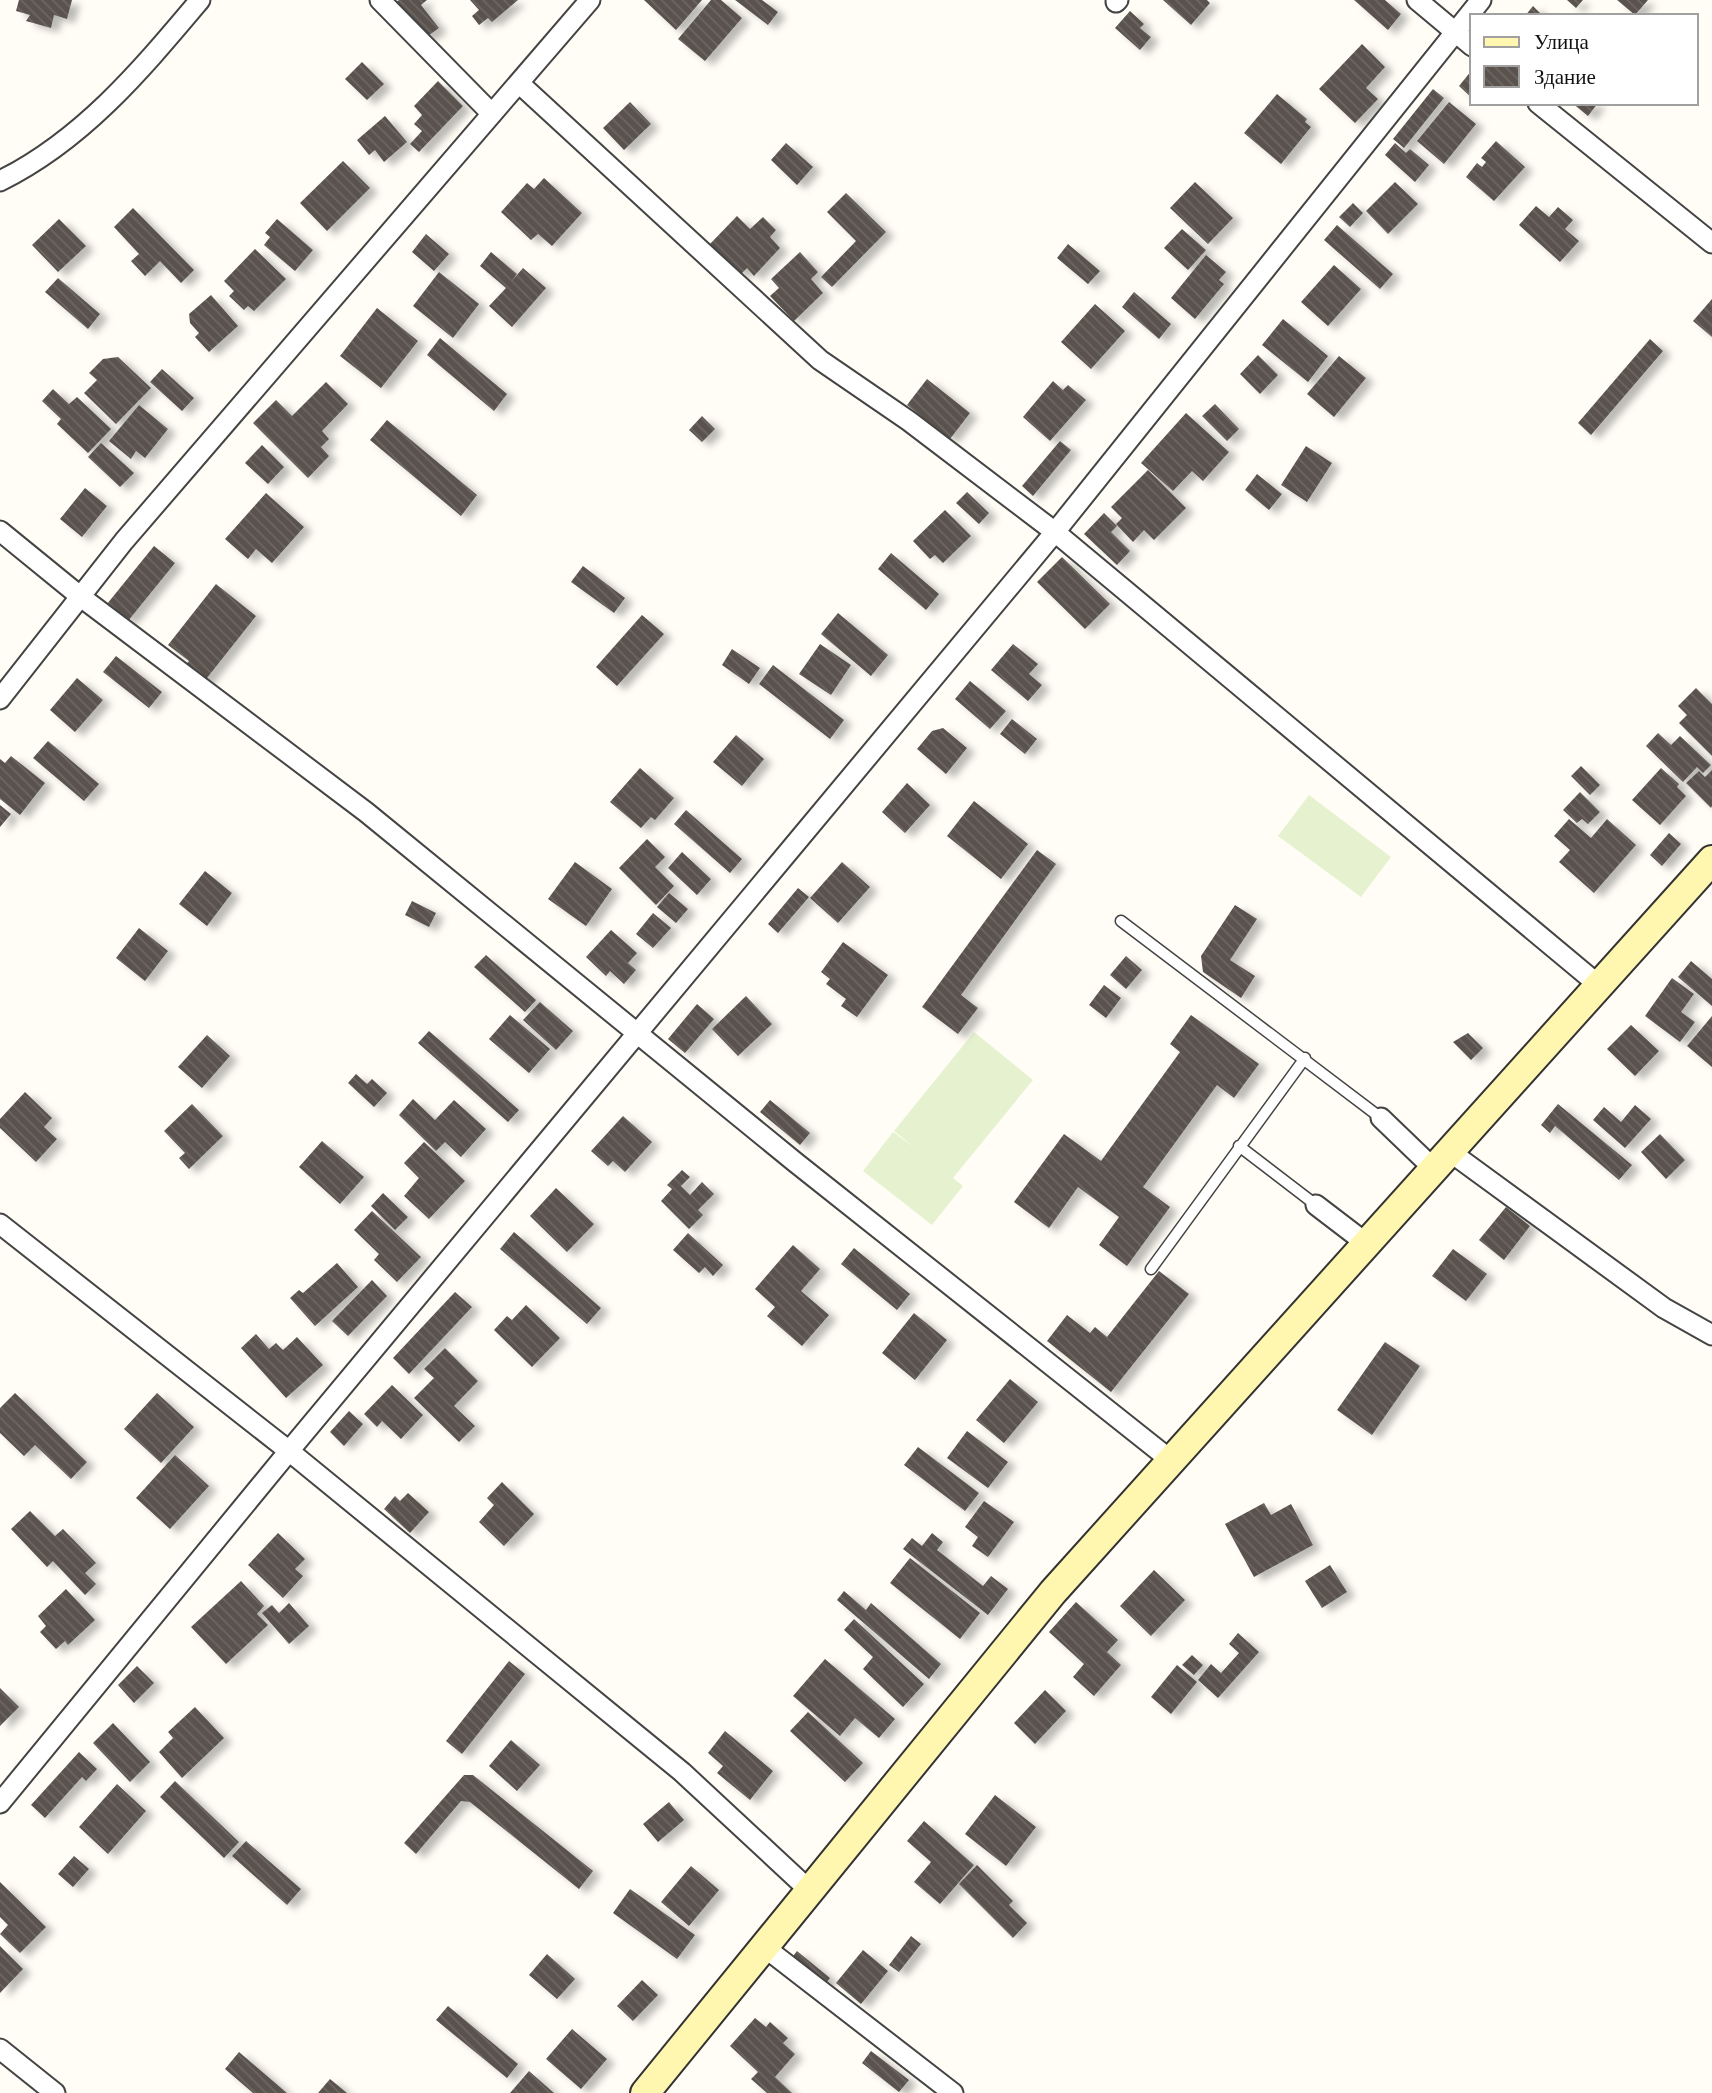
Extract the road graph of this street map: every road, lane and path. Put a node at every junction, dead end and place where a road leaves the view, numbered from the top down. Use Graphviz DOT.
graph roads {
  1 [pos="200,0"];
  2 [pos="380,0"];
  3 [pos="590,0"];
  4 [pos="1417,0"];
  5 [pos="1480,0"];
  6 [pos="1454,30"];
  7 [pos="1470,44"];
  8 [pos="520,84"];
  9 [pos="1540,105"];
  10 [pos="492,114"];
  11 [pos="0,181"];
  12 [pos="1712,243"];
  13 [pos="0,531"];
  14 [pos="1055,532"];
  15 [pos="80,597"];
  16 [pos="0,699"];
  17 [pos="1712,860"];
  18 [pos="1121,921"];
  19 [pos="1601,987"];
  20 [pos="639,1034"];
  21 [pos="1305,1058"];
  22 [pos="1381,1118"];
  23 [pos="1239,1146"];
  24 [pos="1441,1160"];
  25 [pos="1316,1205"];
  26 [pos="0,1224"];
  27 [pos="1367,1244"];
  28 [pos="1150,1269"];
  29 [pos="1712,1335"];
  30 [pos="289,1451"];
  31 [pos="1173,1462"];
  32 [pos="0,1803"];
  33 [pos="808,1889"];
  34 [pos="763,1946"];
  35 [pos="0,2049"];
  36 [pos="55,2093"];
  37 [pos="645,2093"];
  38 [pos="953,2093"];
  1 -- 11 [label="street"];
  2 -- 10 [label="street"];
  3 -- 8 [label="street"];
  4 -- 6 [label="street"];
  5 -- 6 [label="street"];
  6 -- 7 [label="street"];
  6 -- 14 [label="street"];
  8 -- 10 [label="street"];
  8 -- 14 [label="street"];
  9 -- 12 [label="street"];
  10 -- 15 [label="street"];
  13 -- 15 [label="street"];
  14 -- 19 [label="street"];
  14 -- 20 [label="street"];
  15 -- 16 [label="street"];
  15 -- 20 [label="street"];
  17 -- 19 [label="street"];
  18 -- 21 [label="lane"];
  19 -- 24 [label="street"];
  20 -- 30 [label="street"];
  20 -- 31 [label="street"];
  21 -- 22 [label="lane"];
  21 -- 23 [label="lane"];
  22 -- 24 [label="street"];
  23 -- 25 [label="lane"];
  23 -- 28 [label="lane"];
  24 -- 27 [label="street"];
  24 -- 29 [label="street"];
  25 -- 27 [label="street"];
  26 -- 30 [label="street"];
  27 -- 31 [label="street"];
  30 -- 32 [label="street"];
  30 -- 33 [label="street"];
  31 -- 33 [label="street"];
  33 -- 34 [label="street"];
  34 -- 37 [label="street"];
  34 -- 38 [label="street"];
  35 -- 36 [label="street"];
}
